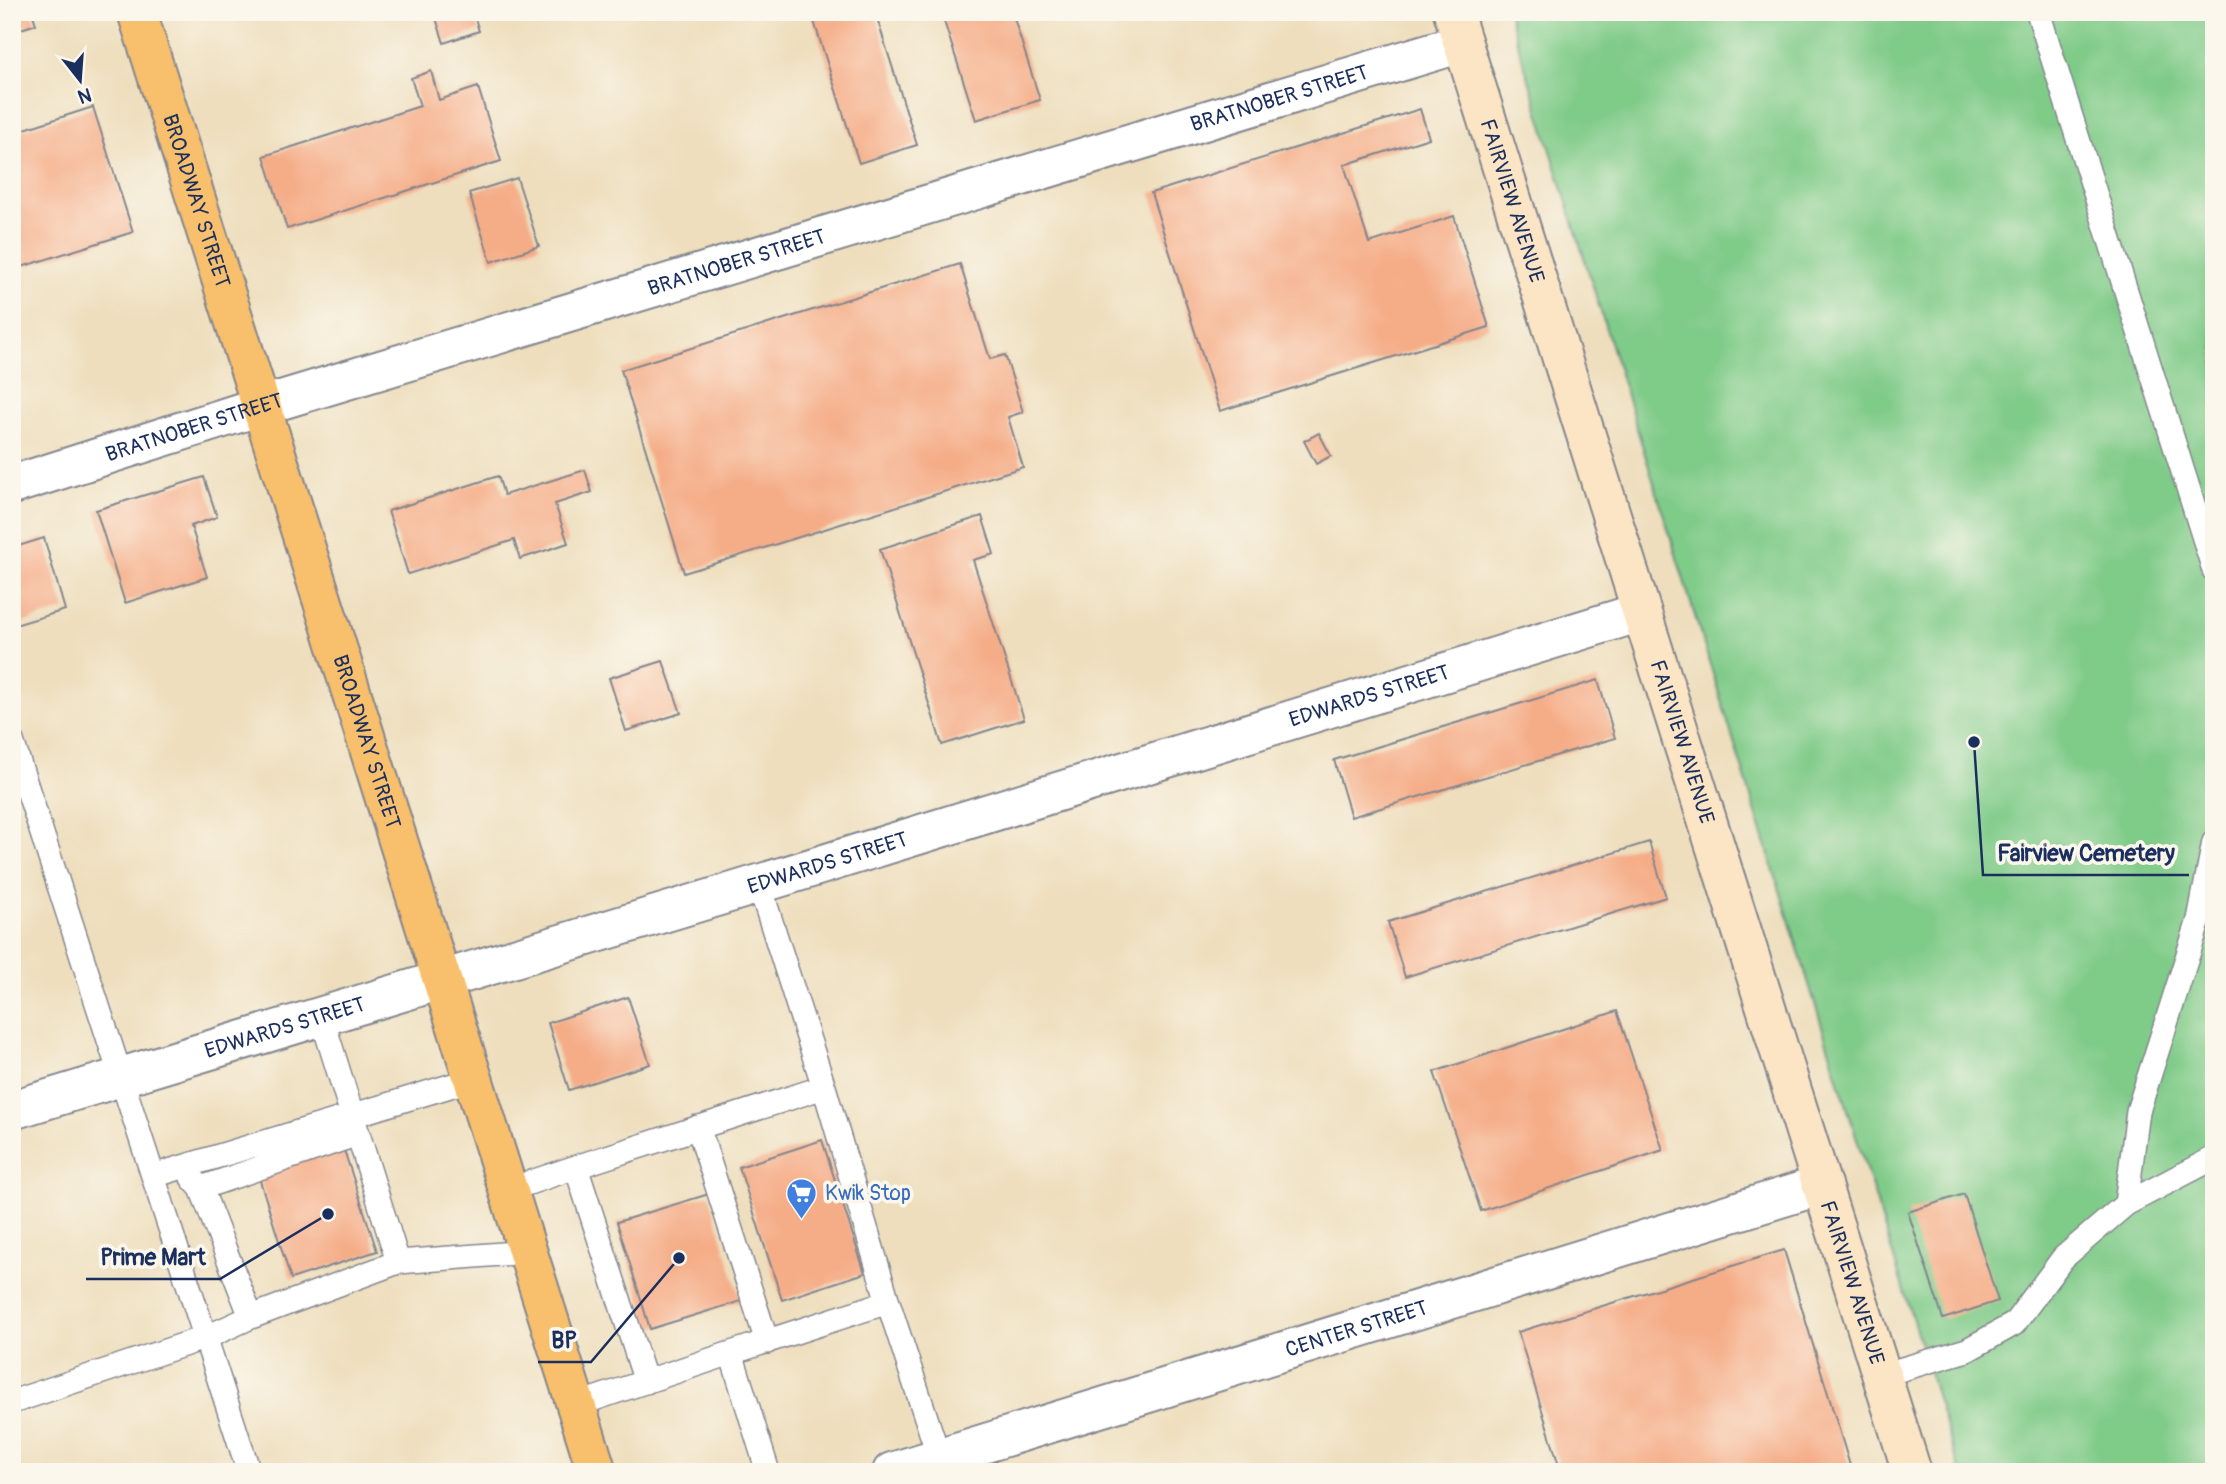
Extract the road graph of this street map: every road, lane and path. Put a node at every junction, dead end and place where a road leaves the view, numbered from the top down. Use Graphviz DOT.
graph roads {
  1 [pos="137,12"];
  2 [pos="2038,12"];
  3 [pos="1457,27"];
  4 [pos="261,406"];
  5 [pos="12,485"];
  6 [pos="2214,570"];
  7 [pos="1641,612"];
  8 [pos="12,741"];
  9 [pos="19,785"];
  10 [pos="2214,842"];
  11 [pos="759,884"];
  12 [pos="441,978"];
  13 [pos="321,1015"];
  14 [pos="121,1076"];
  15 [pos="473,1079"];
  16 [pos="824,1087"];
  17 [pos="12,1110"];
  18 [pos="355,1125"];
  19 [pos="698,1127"];
  20 [pos="2214,1158"];
  21 [pos="576,1167"];
  22 [pos="183,1168"];
  23 [pos="153,1176"];
  24 [pos="1822,1185"];
  25 [pos="201,1188"];
  26 [pos="508,1190"];
  27 [pos="2126,1204"];
  28 [pos="528,1252"];
  29 [pos="398,1262"];
  30 [pos="888,1302"];
  31 [pos="251,1317"];
  32 [pos="207,1337"];
  33 [pos="767,1342"];
  34 [pos="731,1353"];
  35 [pos="1882,1376"];
  36 [pos="646,1382"];
  37 [pos="12,1402"];
  38 [pos="576,1405"];
  39 [pos="939,1457"];
  40 [pos="249,1472"];
  41 [pos="597,1472"];
  42 [pos="768,1472"];
  43 [pos="892,1472"];
  44 [pos="1912,1472"];
  1 -- 4 [label="main road, BROADWAY STREET"];
  2 -- 6 [label="lane"];
  3 -- 4 [label="street, BRATNOBER STREET"];
  3 -- 7 [label="street, FAIRVIEW AVENUE"];
  4 -- 5 [label="street, BRATNOBER STREET"];
  4 -- 12 [label="main road, BROADWAY STREET"];
  7 -- 11 [label="street, EDWARDS STREET"];
  7 -- 24 [label="street, FAIRVIEW AVENUE"];
  8 -- 9 [label="lane"];
  9 -- 14 [label="lane"];
  10 -- 27 [label="lane"];
  11 -- 12 [label="street, EDWARDS STREET"];
  11 -- 16 [label="lane"];
  12 -- 13 [label="street, EDWARDS STREET"];
  12 -- 15 [label="main road, BROADWAY STREET"];
  13 -- 14 [label="street, EDWARDS STREET"];
  13 -- 18 [label="lane"];
  14 -- 17 [label="street, EDWARDS STREET"];
  14 -- 23 [label="lane"];
  15 -- 18 [label="lane"];
  15 -- 26 [label="main road, BROADWAY STREET"];
  16 -- 19 [label="lane"];
  16 -- 30 [label="lane"];
  18 -- 22 [label="lane"];
  18 -- 25 [label="lane"];
  18 -- 29 [label="lane"];
  19 -- 21 [label="lane"];
  19 -- 33 [label="lane"];
  20 -- 27 [label="lane"];
  21 -- 26 [label="lane"];
  21 -- 36 [label="lane"];
  22 -- 23 [label="lane"];
  22 -- 25 [label="lane"];
  23 -- 32 [label="lane"];
  24 -- 35 [label="street, FAIRVIEW AVENUE"];
  24 -- 39 [label="street, CENTER STREET"];
  25 -- 31 [label="lane"];
  26 -- 28 [label="main road, BROADWAY STREET"];
  27 -- 35 [label="lane"];
  28 -- 29 [label="lane"];
  28 -- 38 [label="main road, BROADWAY STREET"];
  29 -- 31 [label="lane"];
  30 -- 33 [label="lane"];
  30 -- 39 [label="lane"];
  31 -- 32 [label="lane"];
  32 -- 37 [label="lane"];
  32 -- 40 [label="lane"];
  33 -- 34 [label="lane"];
  34 -- 36 [label="lane"];
  34 -- 42 [label="lane"];
  35 -- 44 [label="street, FAIRVIEW AVENUE"];
  36 -- 38 [label="lane"];
  38 -- 41 [label="main road, BROADWAY STREET"];
  39 -- 43 [label="street, CENTER STREET"];
}
